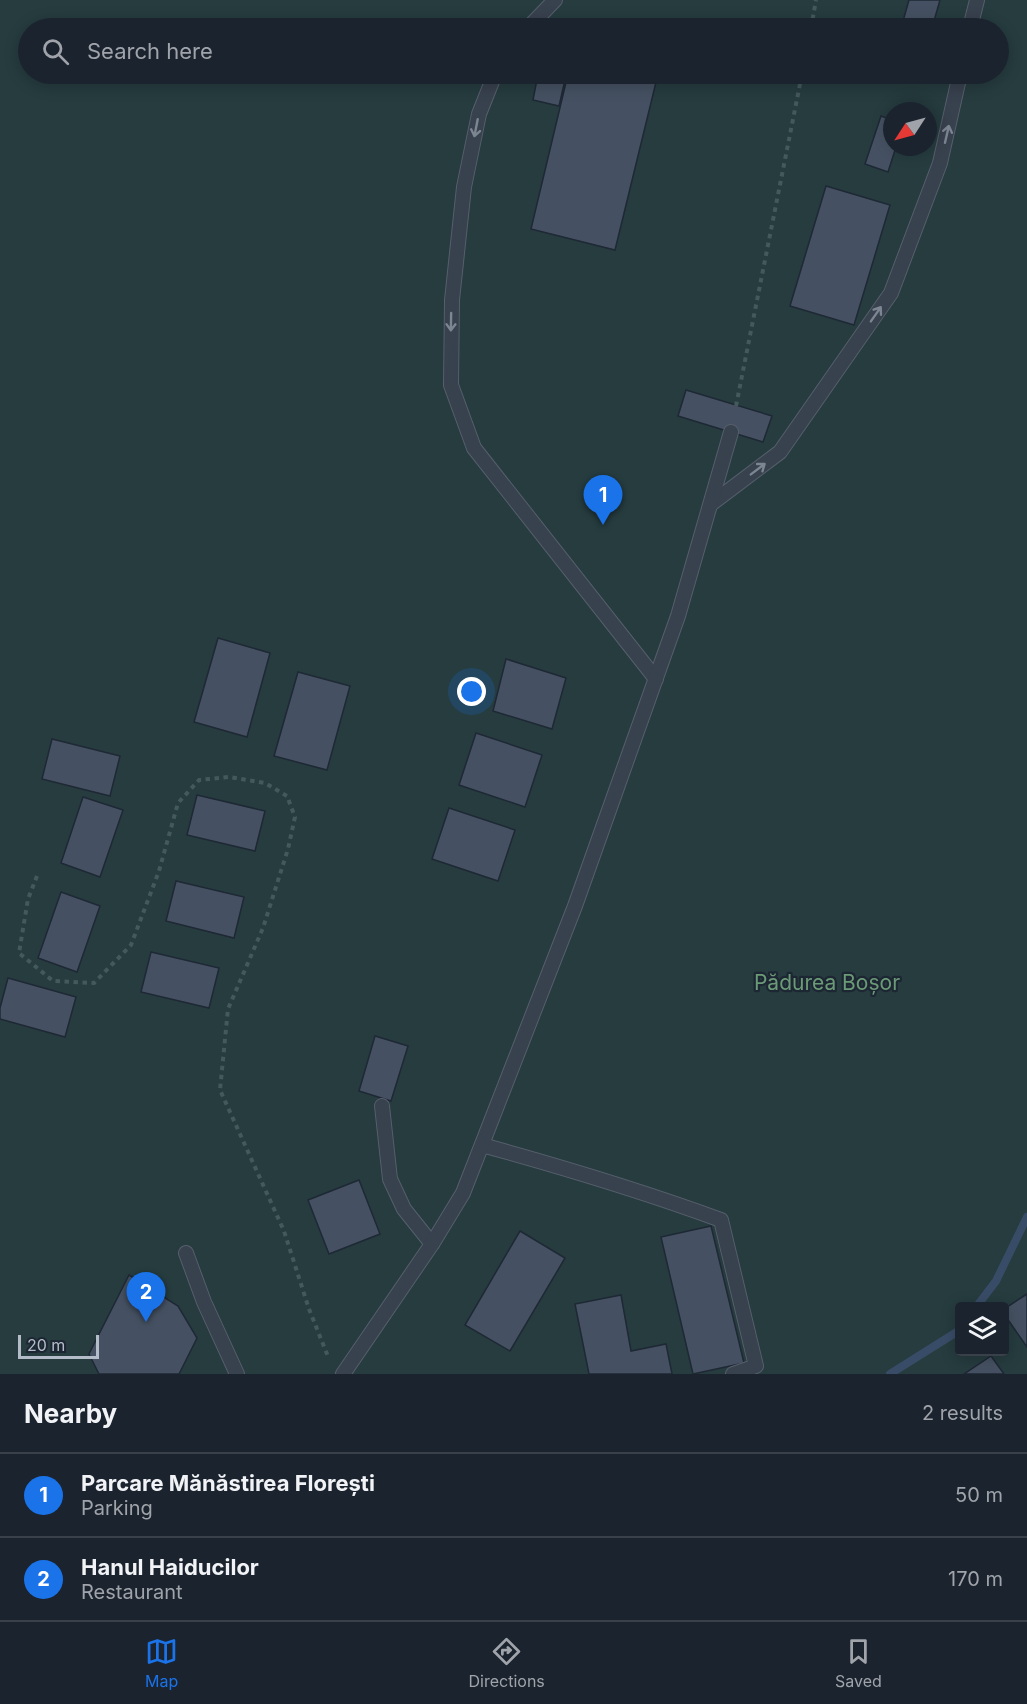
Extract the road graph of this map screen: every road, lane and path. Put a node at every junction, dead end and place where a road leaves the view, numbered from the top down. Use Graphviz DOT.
graph roads {
  1 [pos="555,0"];
  2 [pos="816,0"];
  3 [pos="977,0"];
  4 [pos="538,18"];
  5 [pos="813,18"];
  6 [pos="972,18"];
  7 [pos="491,84"];
  8 [pos="800,84"];
  9 [pos="958,84"];
  10 [pos="736,406"];
  11 [pos="731,432"];
  12 [pos="711,504"];
  13 [pos="656,679"];
  14 [pos="37,876"];
  15 [pos="382,1106"];
  16 [pos="482,1145"];
  17 [pos="432,1244"];
  18 [pos="186,1254"];
  19 [pos="330,1363"];
  20 [pos="237,1374"];
  21 [pos="343,1374"];
  22 [pos="733,1374"];
  1 -- 4 [label="lane"];
  2 -- 5 [label="path"];
  3 -- 6 [label="lane"];
  7 -- 13 [label="lane, one-way"];
  8 -- 10 [label="path"];
  12 -- 9 [label="lane, one-way"];
  11 -- 12 [label="lane"];
  12 -- 13 [label="lane"];
  13 -- 16 [label="lane"];
  14 -- 19 [label="path"];
  15 -- 17 [label="lane"];
  16 -- 17 [label="lane"];
  16 -- 22 [label="lane"];
  17 -- 21 [label="lane"];
  18 -- 20 [label="lane"];
}
